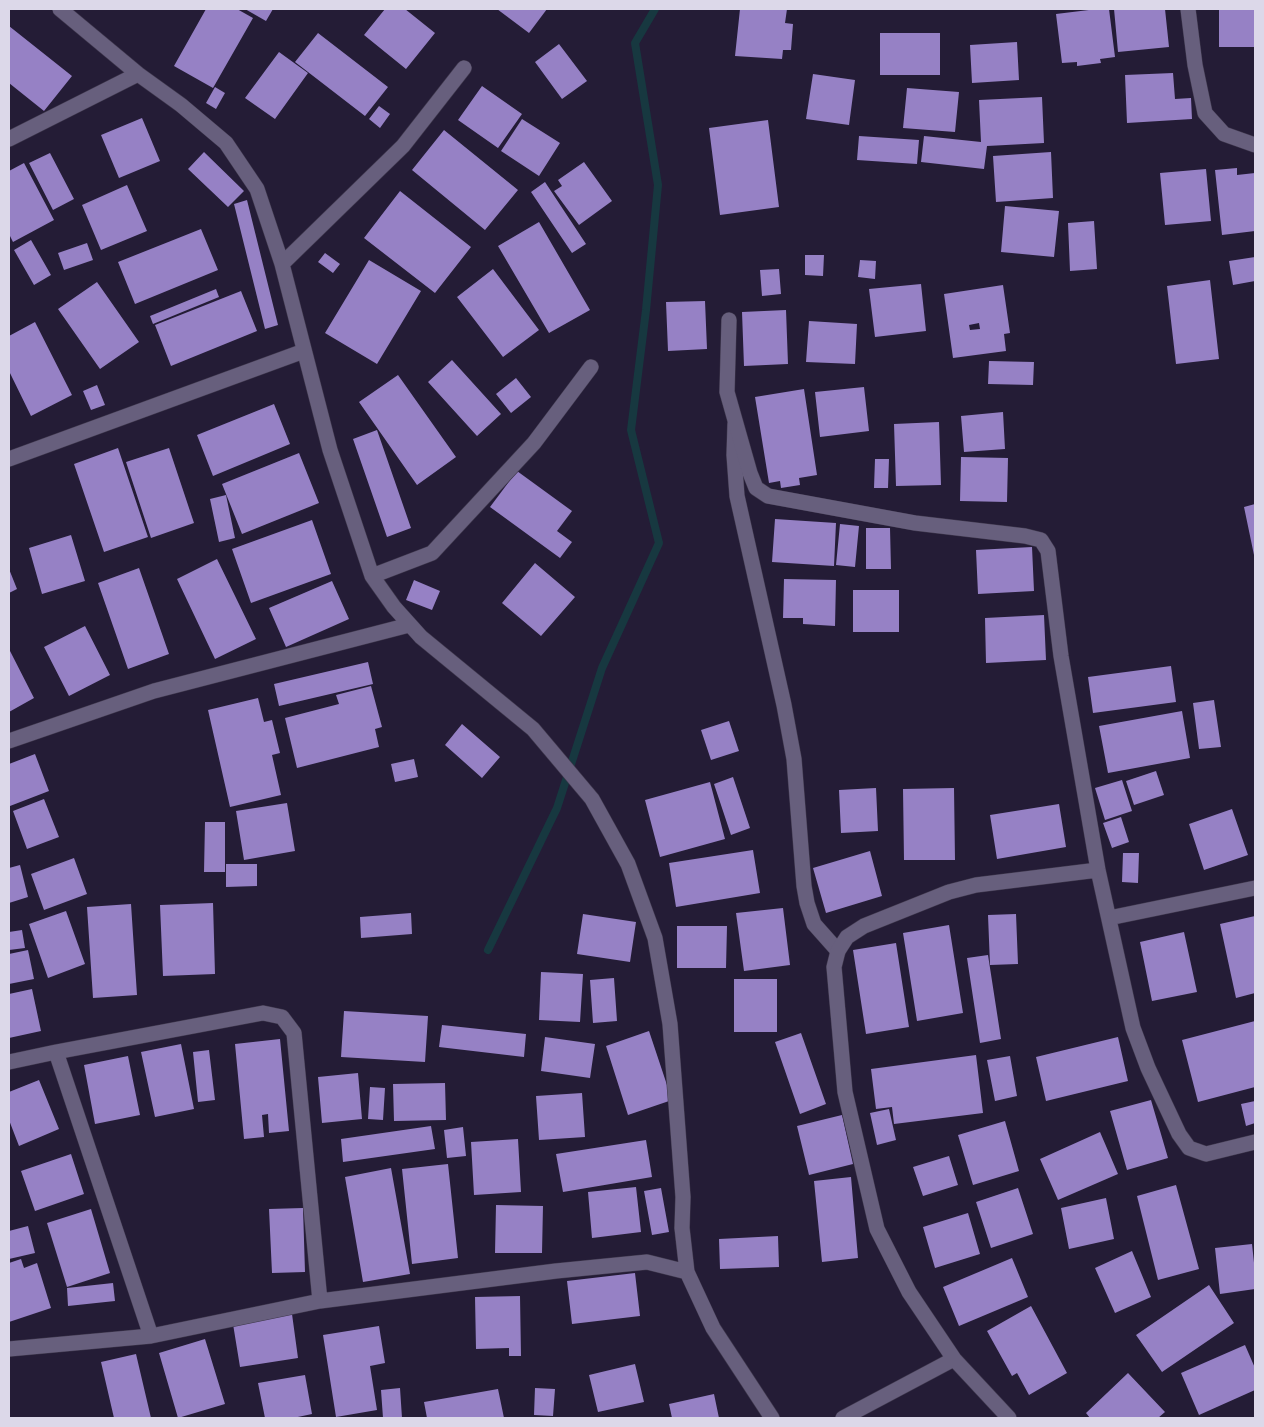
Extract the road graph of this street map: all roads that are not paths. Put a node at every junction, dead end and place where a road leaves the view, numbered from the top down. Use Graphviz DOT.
graph roads {
  1 [pos="60,9"];
  2 [pos="1188,9"];
  3 [pos="464,68"];
  4 [pos="138,74"];
  5 [pos="9,139"];
  6 [pos="1255,145"];
  7 [pos="282,264"];
  8 [pos="729,320"];
  9 [pos="304,351"];
  10 [pos="591,367"];
  11 [pos="735,421"];
  12 [pos="9,459"];
  13 [pos="372,576"];
  14 [pos="409,625"];
  15 [pos="9,741"];
  16 [pos="1098,870"];
  17 [pos="1255,888"];
  18 [pos="1109,918"];
  19 [pos="838,951"];
  20 [pos="56,1052"];
  21 [pos="9,1062"];
  22 [pos="1255,1142"];
  23 [pos="686,1272"];
  24 [pos="320,1301"];
  25 [pos="151,1336"];
  26 [pos="9,1349"];
  27 [pos="954,1359"];
  28 [pos="772,1418"];
  29 [pos="843,1418"];
  30 [pos="1009,1418"];
  1 -- 4 [label="street"];
  2 -- 6 [label="street"];
  3 -- 7 [label="street"];
  4 -- 5 [label="street"];
  4 -- 7 [label="street"];
  7 -- 9 [label="street"];
  8 -- 11 [label="street"];
  9 -- 12 [label="street"];
  9 -- 13 [label="street"];
  10 -- 13 [label="street"];
  11 -- 16 [label="street"];
  11 -- 19 [label="street"];
  13 -- 14 [label="street"];
  14 -- 15 [label="street"];
  14 -- 23 [label="street"];
  16 -- 18 [label="street"];
  16 -- 19 [label="street"];
  17 -- 18 [label="street"];
  18 -- 22 [label="street"];
  19 -- 27 [label="street"];
  20 -- 21 [label="street"];
  20 -- 24 [label="street"];
  20 -- 25 [label="street"];
  23 -- 24 [label="street"];
  23 -- 28 [label="street"];
  24 -- 25 [label="street"];
  25 -- 26 [label="street"];
  27 -- 29 [label="street"];
  27 -- 30 [label="street"];
}
